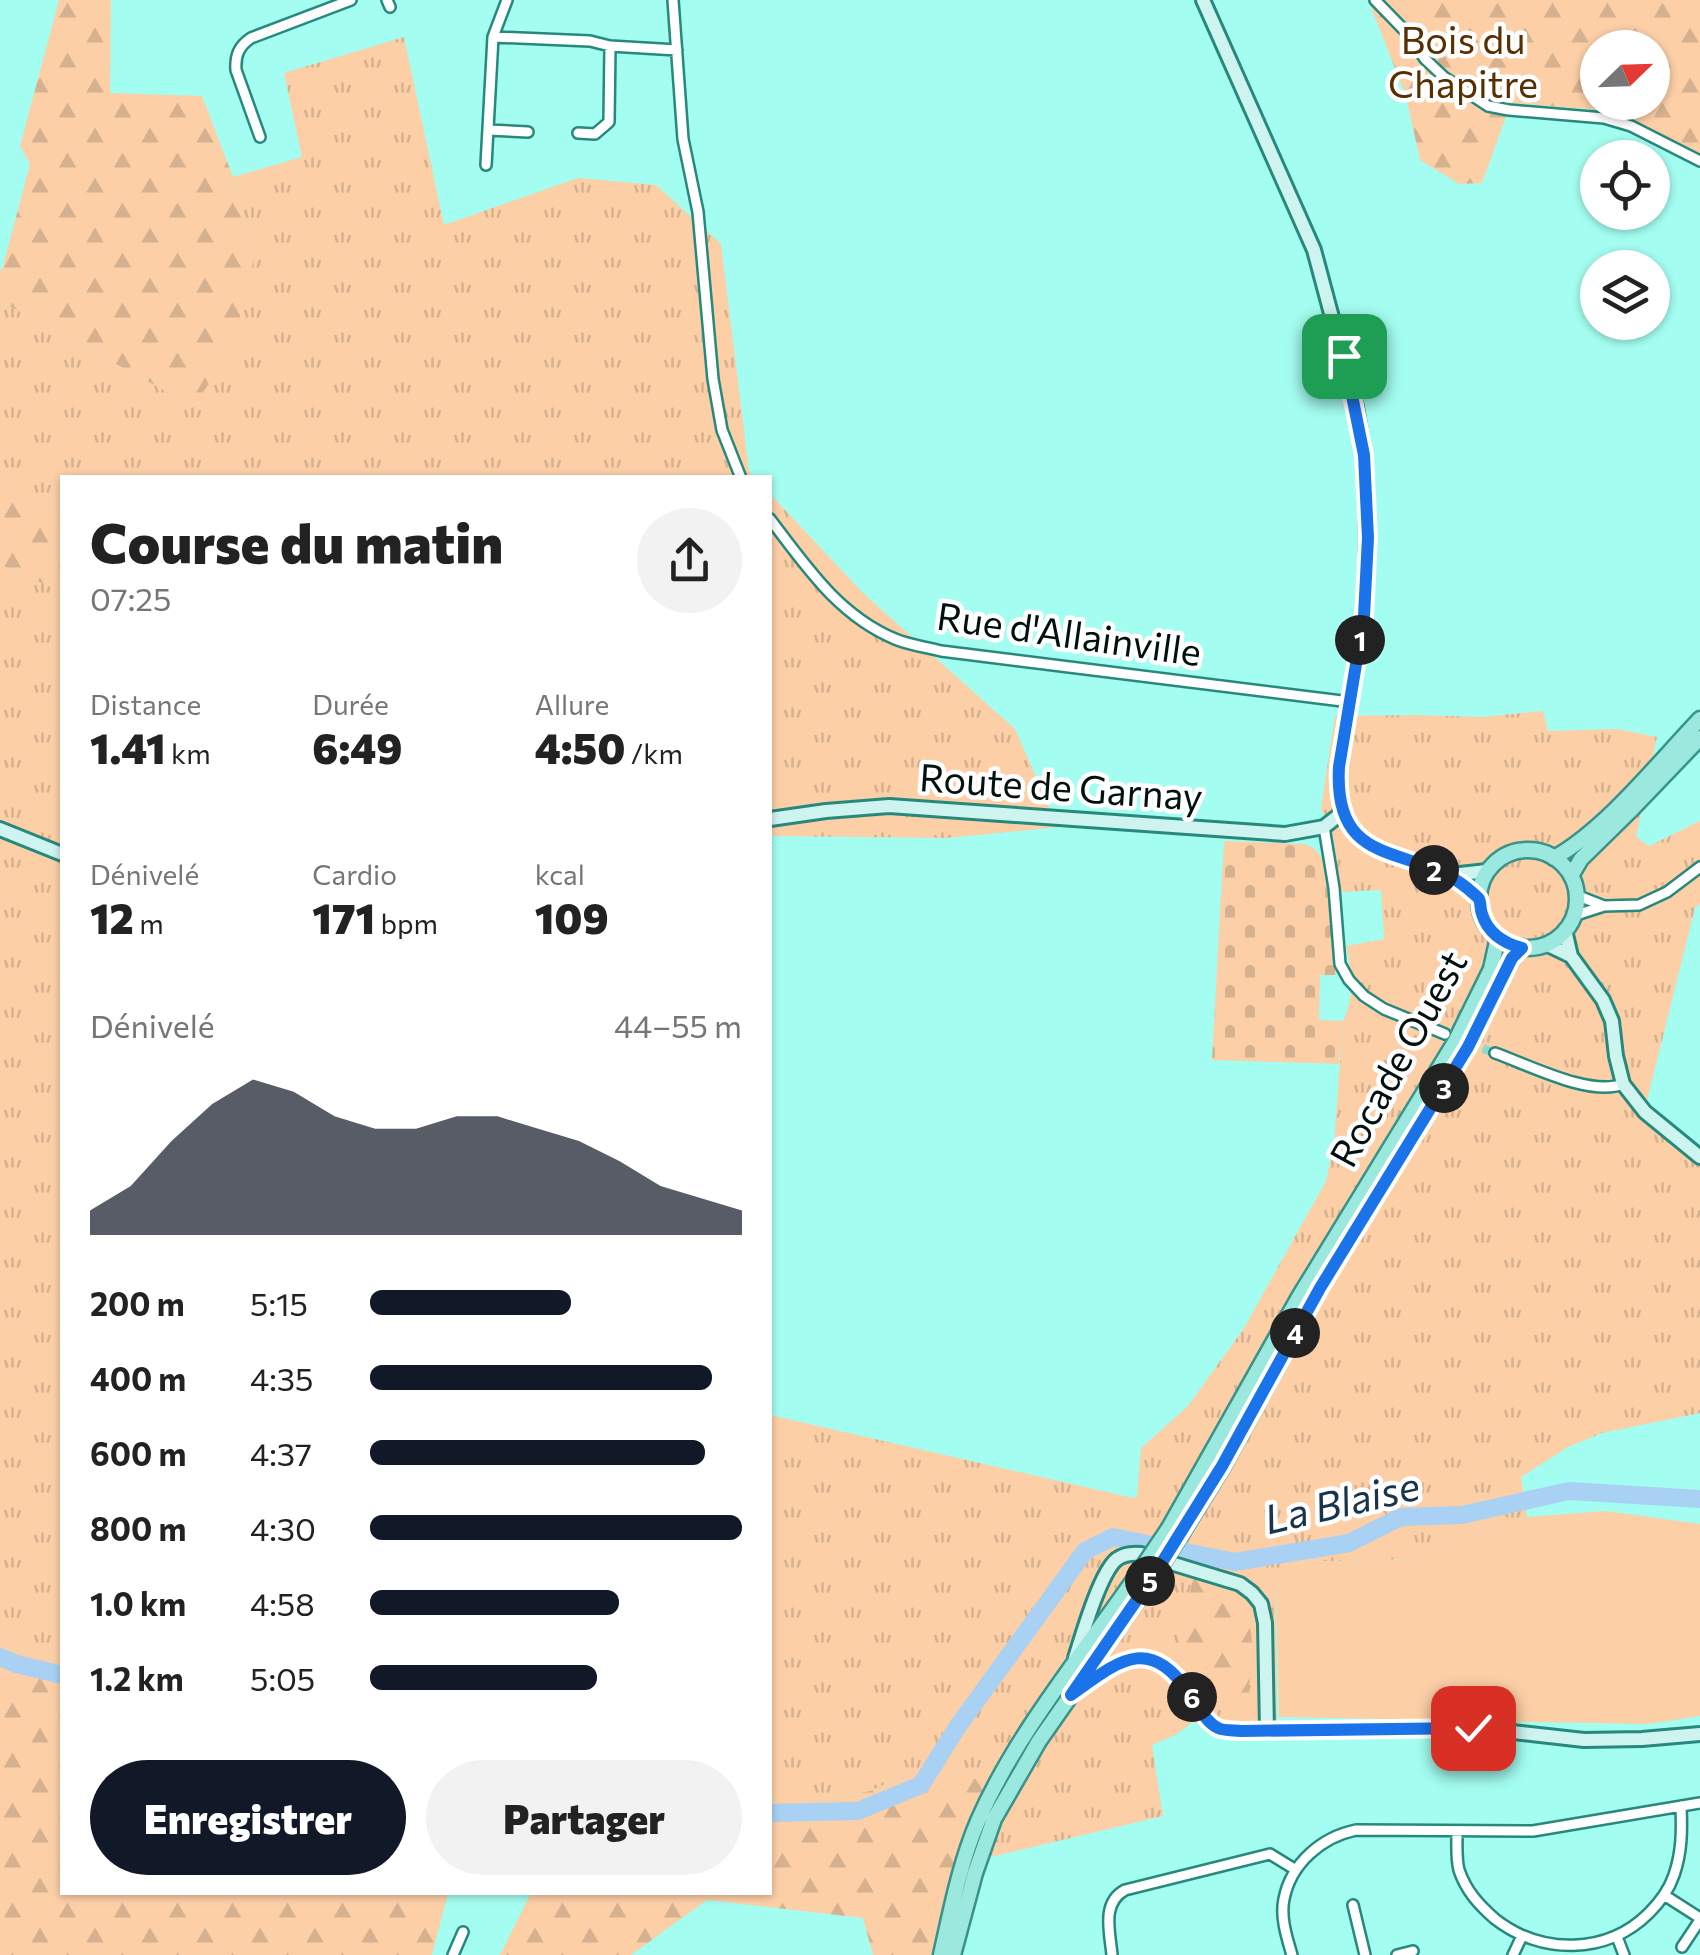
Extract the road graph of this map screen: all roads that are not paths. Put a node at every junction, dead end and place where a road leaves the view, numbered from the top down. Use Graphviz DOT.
graph roads {
  1 [pos="352,0"];
  2 [pos="507,0"];
  3 [pos="674,0"];
  4 [pos="1203,0"];
  5 [pos="1376,0"];
  6 [pos="493,37"];
  7 [pos="610,46"];
  8 [pos="677,50"];
  9 [pos="488,130"];
  10 [pos="528,132"];
  11 [pos="578,134"];
  12 [pos="260,136"];
  13 [pos="1700,160"];
  14 [pos="486,166"];
  15 [pos="741,475"];
  16 [pos="772,522"];
  17 [pos="1350,702"];
  18 [pos="1700,720"];
  19 [pos="1700,738"];
  20 [pos="1343,812"];
  21 [pos="772,820"];
  22 [pos="1324,826"];
  23 [pos="0,828"];
  24 [pos="60,853"];
  25 [pos="1554,858"];
  26 [pos="1700,867"];
  27 [pos="1488,871"];
  28 [pos="1451,876"];
  29 [pos="1571,876"];
  30 [pos="1576,895"];
  31 [pos="1479,898"];
  32 [pos="1604,906"];
  33 [pos="1574,916"];
  34 [pos="1566,930"];
  35 [pos="1498,938"];
  36 [pos="1546,944"];
  37 [pos="1522,948"];
  38 [pos="1571,956"];
  39 [pos="1445,1034"];
  40 [pos="1496,1053"];
  41 [pos="1623,1084"];
  42 [pos="1700,1157"];
  43 [pos="1176,1529"];
  44 [pos="1149,1570"];
  45 [pos="1070,1670"];
  46 [pos="1071,1695"];
  47 [pos="1268,1730"];
  48 [pos="1700,1734"];
  49 [pos="1700,1804"];
  50 [pos="1682,1806"];
  51 [pos="1457,1832"];
  52 [pos="1296,1870"];
  53 [pos="1664,1896"];
  54 [pos="1353,1905"];
  55 [pos="1700,1918"];
  56 [pos="463,1932"];
  57 [pos="1522,1936"];
  58 [pos="1617,1937"];
  59 [pos="1682,1947"];
  60 [pos="1413,1951"];
  61 [pos="453,1955"];
  62 [pos="942,1955"];
  63 [pos="952,1955"];
  64 [pos="1112,1955"];
  65 [pos="1292,1955"];
  66 [pos="1365,1955"];
  67 [pos="1397,1955"];
  68 [pos="1513,1955"];
  69 [pos="1624,1955"];
  1 -- 12 [label="street"];
  2 -- 6 [label="street"];
  3 -- 8 [label="street"];
  4 -- 17 [label="street"];
  5 -- 13 [label="street"];
  6 -- 7 [label="street"];
  6 -- 9 [label="street"];
  7 -- 8 [label="street"];
  7 -- 11 [label="street"];
  8 -- 15 [label="street"];
  9 -- 10 [label="street"];
  9 -- 14 [label="street"];
  16 -- 17 [label="street, Rue d'Allainville"];
  17 -- 20 [label="street"];
  18 -- 25 [label="main road"];
  19 -- 29 [label="main road"];
  20 -- 22 [label="street, Route de Garnay"];
  20 -- 28 [label="street"];
  21 -- 22 [label="street, Route de Garnay"];
  22 -- 39 [label="street"];
  23 -- 24 [label="street"];
  25 -- 27 [label="main road"];
  25 -- 29 [label="main road"];
  26 -- 32 [label="street"];
  27 -- 28 [label="street"];
  27 -- 31 [label="main road"];
  28 -- 31 [label="street"];
  29 -- 30 [label="main road"];
  30 -- 32 [label="street"];
  30 -- 33 [label="main road"];
  31 -- 35 [label="main road"];
  32 -- 33 [label="street"];
  33 -- 34 [label="main road"];
  34 -- 36 [label="main road"];
  34 -- 38 [label="street"];
  35 -- 37 [label="main road"];
  35 -- 43 [label="main road, Rocade Ouest"];
  36 -- 37 [label="main road"];
  36 -- 38 [label="street"];
  37 -- 43 [label="main road, Rocade Ouest"];
  38 -- 41 [label="street"];
  40 -- 41 [label="street"];
  41 -- 42 [label="street"];
  43 -- 44 [label="main road, Rocade Ouest, bridge"];
  44 -- 45 [label="main road, Rocade Ouest"];
  44 -- 46 [label="main road, Rocade Ouest"];
  45 -- 47 [label="street"];
  45 -- 62 [label="main road, Rocade Ouest"];
  46 -- 47 [label="street"];
  46 -- 63 [label="main road, Rocade Ouest"];
  47 -- 48 [label="street"];
  49 -- 50 [label="street"];
  50 -- 51 [label="street"];
  50 -- 53 [label="street"];
  51 -- 52 [label="street"];
  51 -- 57 [label="street"];
  52 -- 64 [label="street"];
  52 -- 65 [label="street"];
  53 -- 55 [label="street"];
  53 -- 58 [label="street"];
  54 -- 66 [label="street"];
  55 -- 59 [label="street"];
  56 -- 61 [label="street"];
  57 -- 58 [label="street"];
  57 -- 68 [label="street"];
  58 -- 69 [label="street"];
  60 -- 67 [label="street"];
}
